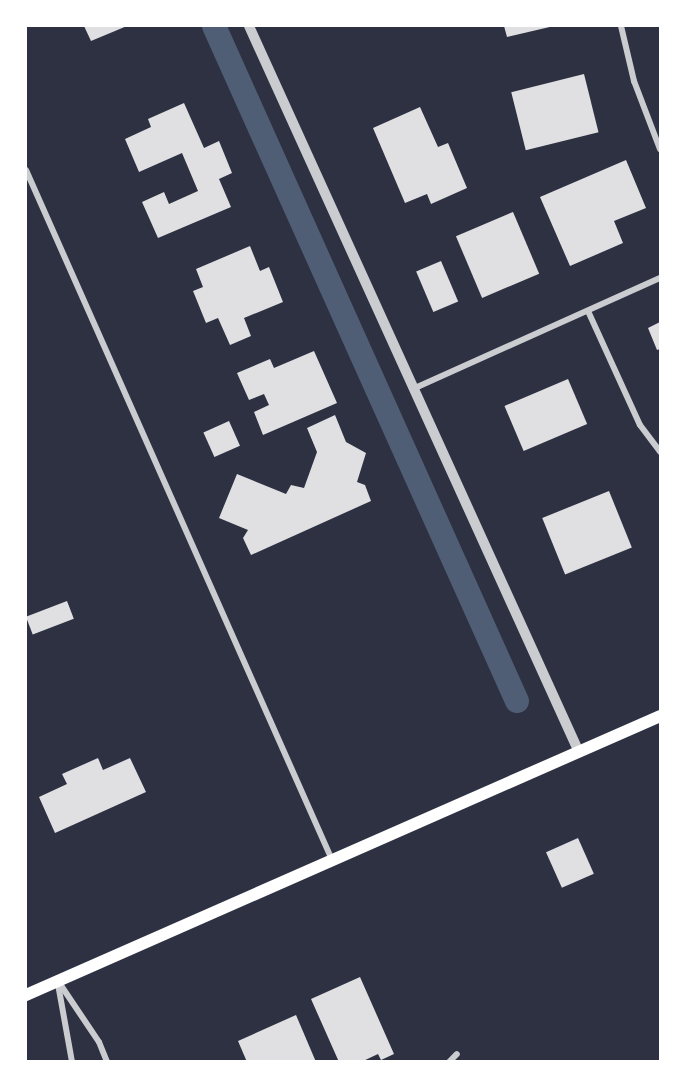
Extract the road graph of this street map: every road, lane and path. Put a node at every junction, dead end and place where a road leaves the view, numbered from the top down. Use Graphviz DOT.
graph roads {
  1 [pos="249,26"];
  2 [pos="621,26"];
  3 [pos="660,149"];
  4 [pos="26,170"];
  5 [pos="660,278"];
  6 [pos="588,311"];
  7 [pos="415,388"];
  8 [pos="660,452"];
  9 [pos="660,716"];
  10 [pos="579,752"];
  11 [pos="332,860"];
  12 [pos="57,981"];
  13 [pos="26,995"];
  14 [pos="457,1054"];
  15 [pos="72,1062"];
  16 [pos="107,1062"];
  17 [pos="449,1062"];
  1 -- 7 [label="street"];
  2 -- 3 [label="street"];
  4 -- 11 [label="street"];
  5 -- 6 [label="street"];
  6 -- 7 [label="street"];
  6 -- 8 [label="street"];
  7 -- 10 [label="street"];
  9 -- 10 [label="main road"];
  10 -- 11 [label="main road"];
  11 -- 12 [label="main road"];
  12 -- 13 [label="main road"];
  12 -- 15 [label="street"];
  12 -- 16 [label="street"];
  14 -- 17 [label="street"];
}
